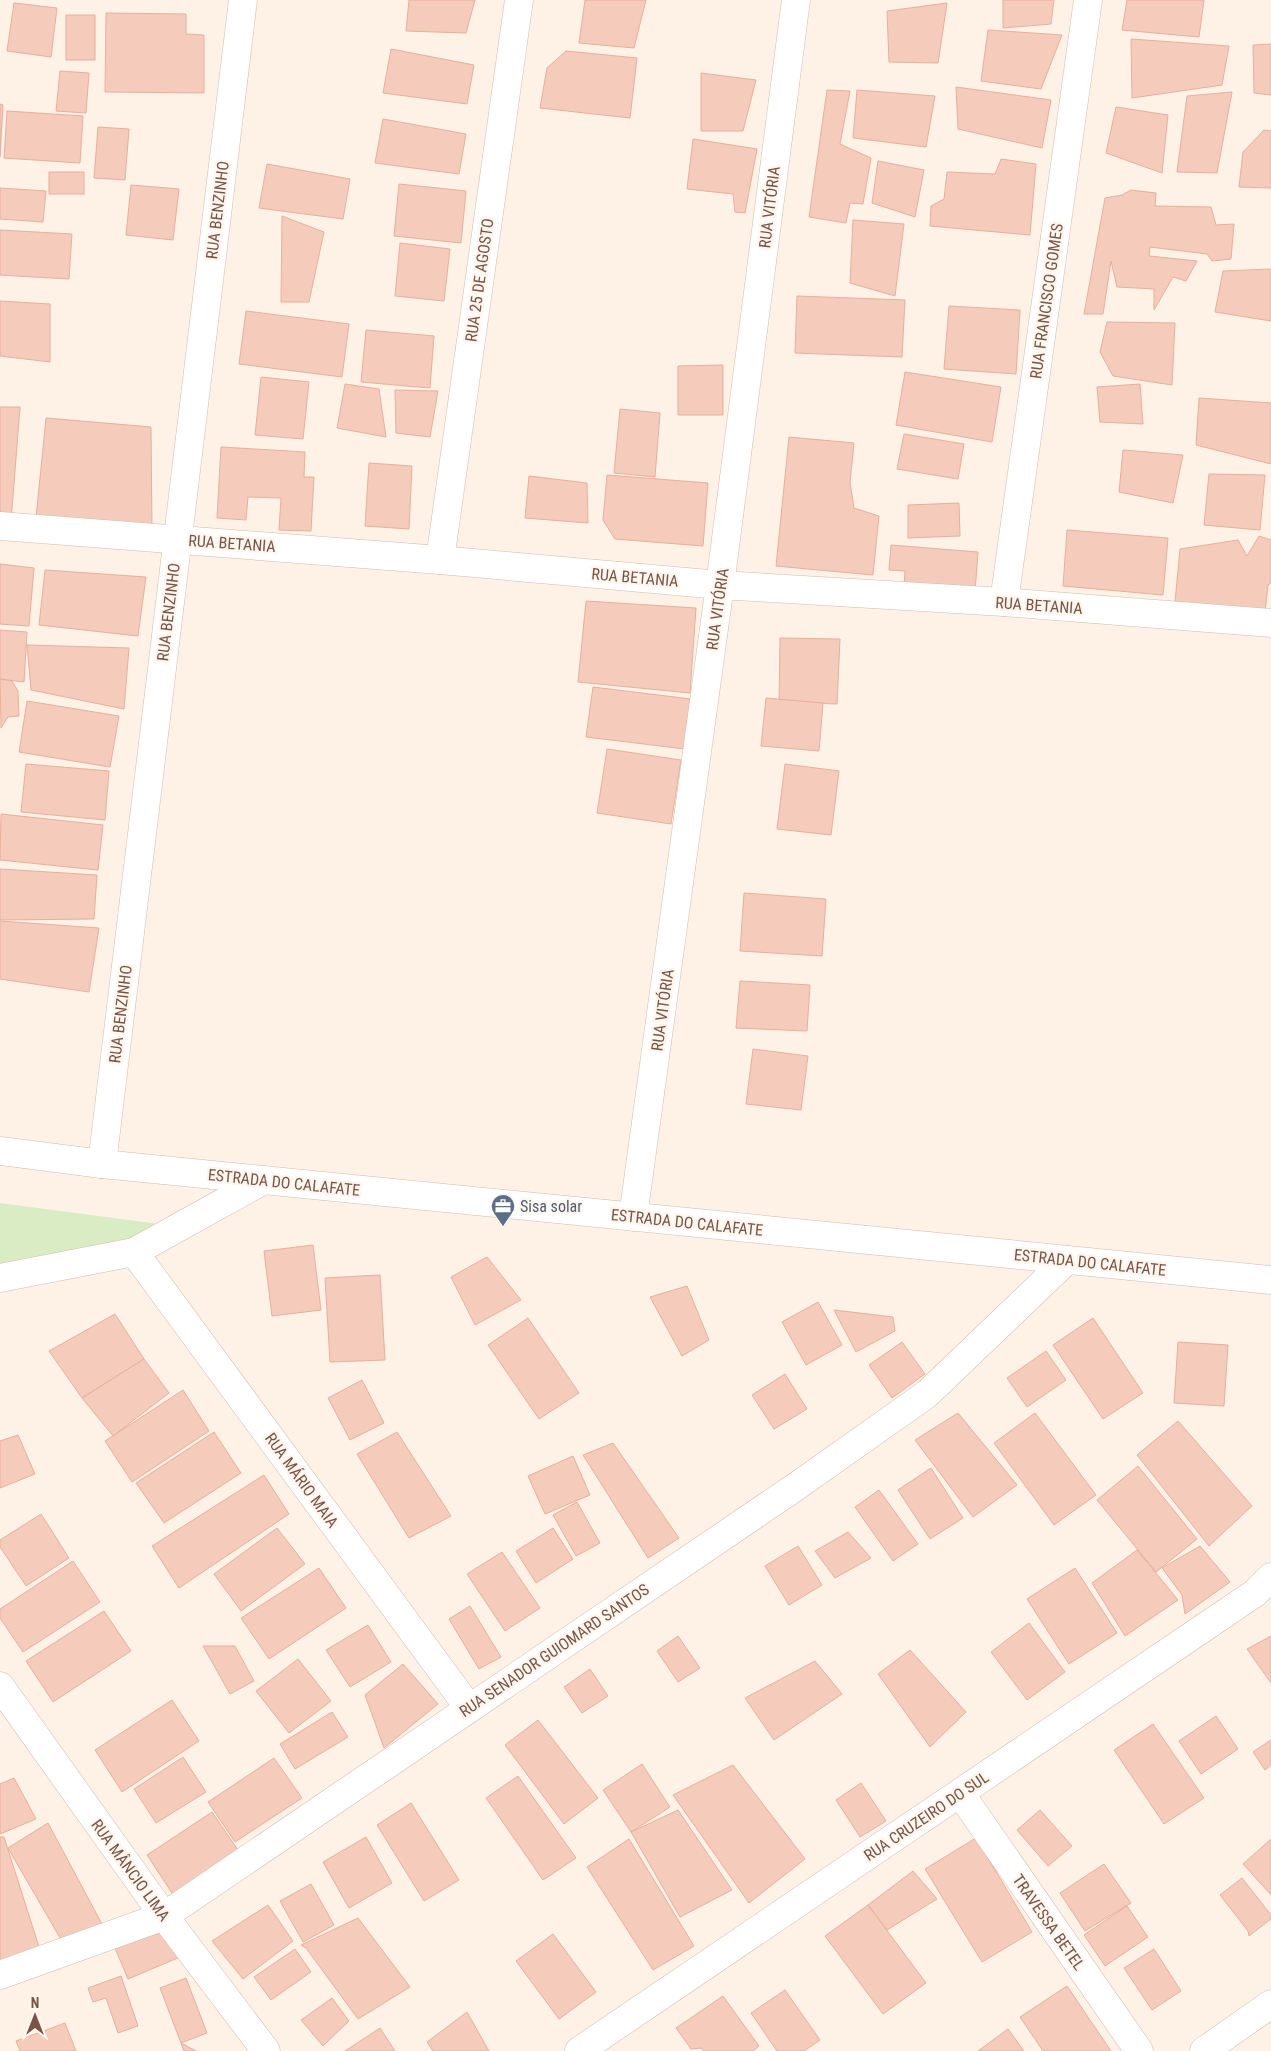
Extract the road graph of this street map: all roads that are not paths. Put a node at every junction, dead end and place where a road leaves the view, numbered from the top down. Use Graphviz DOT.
graph roads {
  1 [pos="243,0"];
  2 [pos="519,0"];
  3 [pos="796,0"];
  4 [pos="1088,0"];
  5 [pos="0,526"];
  6 [pos="176,539"];
  7 [pos="440,560"];
  8 [pos="720,584"];
  9 [pos="1004,602"];
  10 [pos="1271,623"];
  11 [pos="0,1152"];
  12 [pos="102,1164"];
  13 [pos="264,1180"];
  14 [pos="633,1217"];
  15 [pos="134,1252"];
  16 [pos="1068,1260"];
  17 [pos="0,1278"];
  18 [pos="1271,1280"];
  19 [pos="1271,1577"];
  20 [pos="0,1686"];
  21 [pos="468,1708"];
  22 [pos="960,1793"];
  23 [pos="164,1916"];
  24 [pos="0,1976"];
  25 [pos="1271,2004"];
  26 [pos="266,2051"];
  27 [pos="579,2051"];
  28 [pos="1139,2051"];
  29 [pos="1204,2051"];
  1 -- 6 [label="street, RUA BENZINHO"];
  2 -- 7 [label="street, RUA 25 DE AGOSTO"];
  3 -- 8 [label="street, RUA VITÓRIA"];
  4 -- 9 [label="street, RUA FRANCISCO GOMES"];
  5 -- 6 [label="street, RUA BETANIA"];
  6 -- 7 [label="street, RUA BETANIA"];
  6 -- 12 [label="street, RUA BENZINHO"];
  7 -- 8 [label="street, RUA BETANIA"];
  8 -- 9 [label="street, RUA BETANIA"];
  8 -- 14 [label="street, RUA VITÓRIA"];
  9 -- 10 [label="street, RUA BETANIA"];
  11 -- 12 [label="street, ESTRADA DO CALAFATE"];
  12 -- 13 [label="street, ESTRADA DO CALAFATE"];
  13 -- 14 [label="street, ESTRADA DO CALAFATE"];
  13 -- 15 [label="street"];
  14 -- 16 [label="street, ESTRADA DO CALAFATE"];
  15 -- 17 [label="street"];
  15 -- 21 [label="street, RUA MÁRIO MAIA"];
  16 -- 18 [label="street, ESTRADA DO CALAFATE"];
  16 -- 21 [label="street, RUA SENADOR GUIOMARD SANTOS"];
  19 -- 22 [label="street, RUA CRUZEIRO DO SUL"];
  20 -- 23 [label="street, RUA MÂNCIO LIMA"];
  21 -- 23 [label="street, RUA SENADOR GUIOMARD SANTOS"];
  22 -- 27 [label="street, RUA CRUZEIRO DO SUL"];
  22 -- 28 [label="street, TRAVESSA BETEL"];
  23 -- 24 [label="street, RUA SENADOR GUIOMARD SANTOS"];
  23 -- 26 [label="street, RUA MÂNCIO LIMA"];
  25 -- 29 [label="street"];
}
